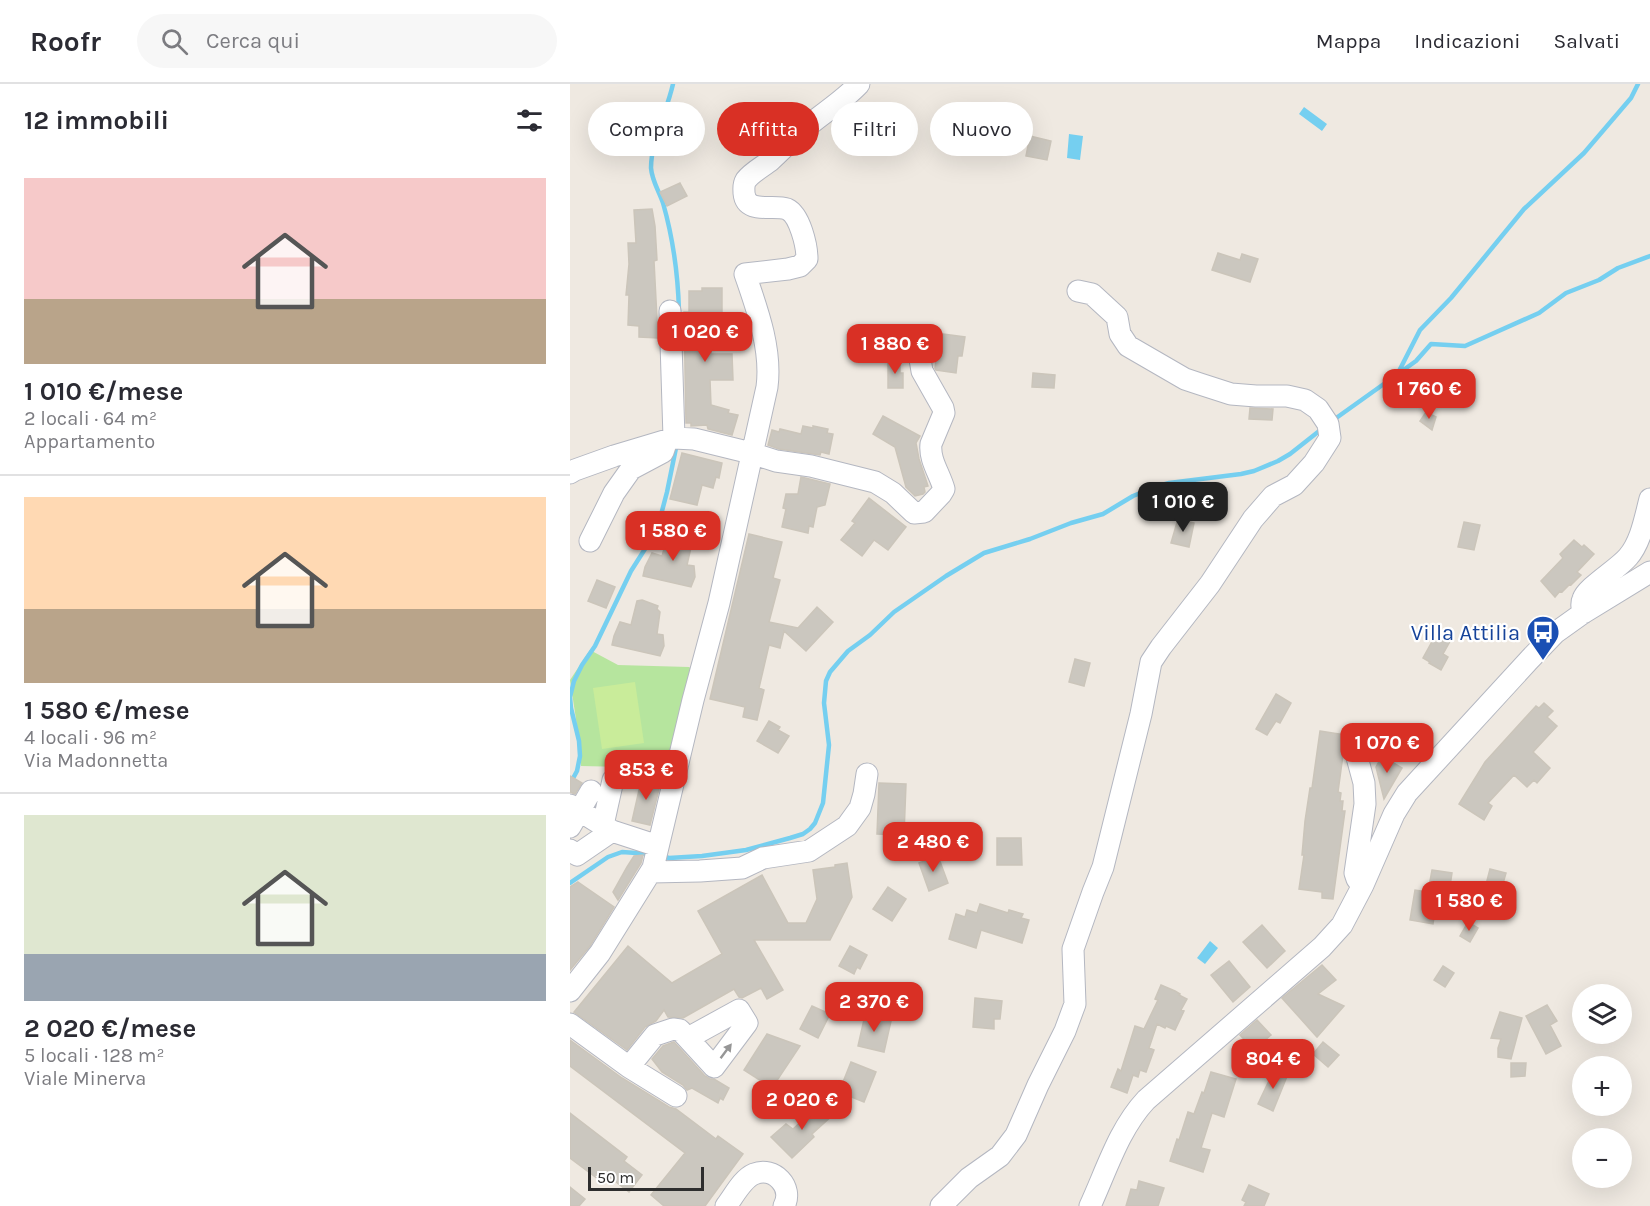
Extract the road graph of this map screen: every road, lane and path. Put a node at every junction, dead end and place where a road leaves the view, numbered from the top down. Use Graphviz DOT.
graph roads {
  1 [pos="859,84"];
  2 [pos="1078,291"];
  3 [pos="670,311"];
  4 [pos="924,341"];
  5 [pos="671,439"];
  6 [pos="751,453"];
  7 [pos="570,473"];
  8 [pos="1650,499"];
  9 [pos="590,541"];
  10 [pos="1650,572"];
  11 [pos="1583,613"];
  12 [pos="1354,746"];
  13 [pos="867,774"];
  14 [pos="613,780"];
  15 [pos="591,791"];
  16 [pos="573,814"];
  17 [pos="607,828"];
  18 [pos="658,846"];
  19 [pos="570,850"];
  20 [pos="652,870"];
  21 [pos="1364,885"];
  22 [pos="570,991"];
  23 [pos="570,1024"];
  24 [pos="688,1038"];
  25 [pos="629,1067"];
  26 [pos="676,1096"];
  27 [pos="726,1206"];
  28 [pos="784,1206"];
  29 [pos="941,1206"];
  30 [pos="1090,1206"];
  1 -- 6 [label="street"];
  2 -- 29 [label="street"];
  3 -- 5 [label="street"];
  4 -- 6 [label="street"];
  5 -- 6 [label="street"];
  5 -- 7 [label="street"];
  5 -- 9 [label="street"];
  6 -- 18 [label="street"];
  8 -- 11 [label="street"];
  10 -- 11 [label="street"];
  11 -- 21 [label="street"];
  12 -- 21 [label="street"];
  13 -- 20 [label="street"];
  14 -- 17 [label="street"];
  15 -- 16 [label="street"];
  16 -- 17 [label="street"];
  17 -- 18 [label="street"];
  17 -- 19 [label="street"];
  18 -- 20 [label="street"];
  20 -- 22 [label="street"];
  21 -- 30 [label="street"];
  23 -- 25 [label="street"];
  24 -- 25 [label="street"];
  25 -- 26 [label="street"];
  27 -- 28 [label="street"];
}
